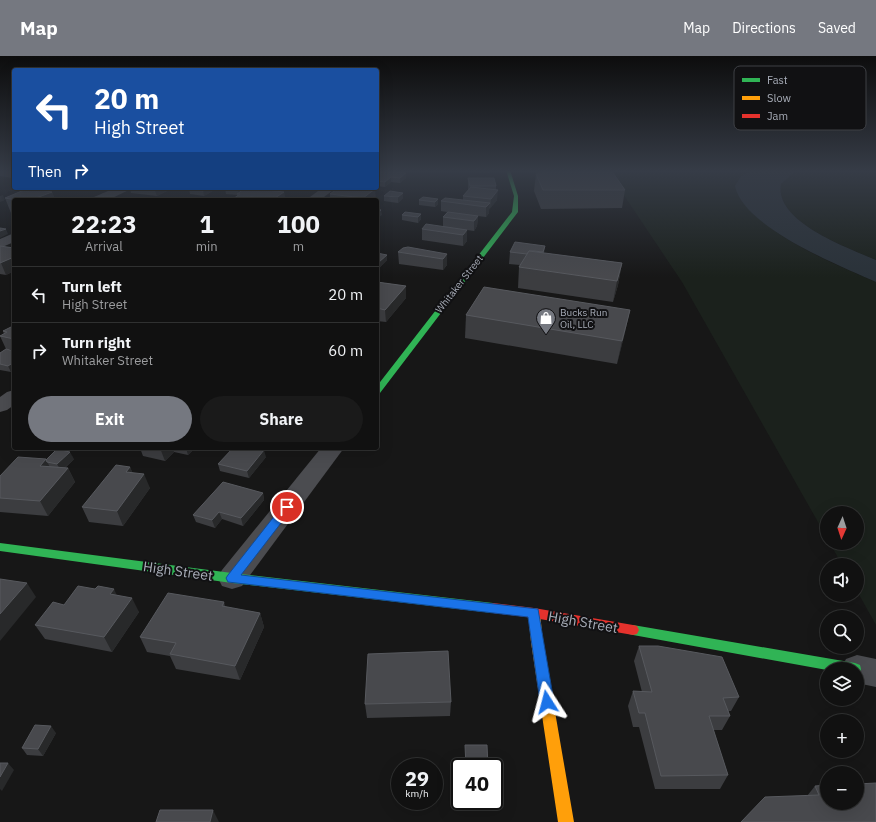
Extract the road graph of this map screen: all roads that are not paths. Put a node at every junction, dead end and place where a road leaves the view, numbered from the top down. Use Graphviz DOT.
graph roads {
  1 [pos="517,206"];
  2 [pos="12,239"];
  3 [pos="0,244"];
  4 [pos="379,388"];
  5 [pos="12,397"];
  6 [pos="0,406"];
  7 [pos="331,450"];
  8 [pos="0,548"];
  9 [pos="232,578"];
  10 [pos="534,613"];
  11 [pos="866,671"];
  12 [pos="566,822"];
  1 -- 4 [label="street, Whitaker Street"];
  2 -- 3 [label="street"];
  5 -- 6 [label="street"];
  7 -- 9 [label="street"];
  8 -- 9 [label="street, High Street"];
  9 -- 10 [label="street, High Street"];
  10 -- 11 [label="street, High Street"];
  10 -- 12 [label="street"];
}
